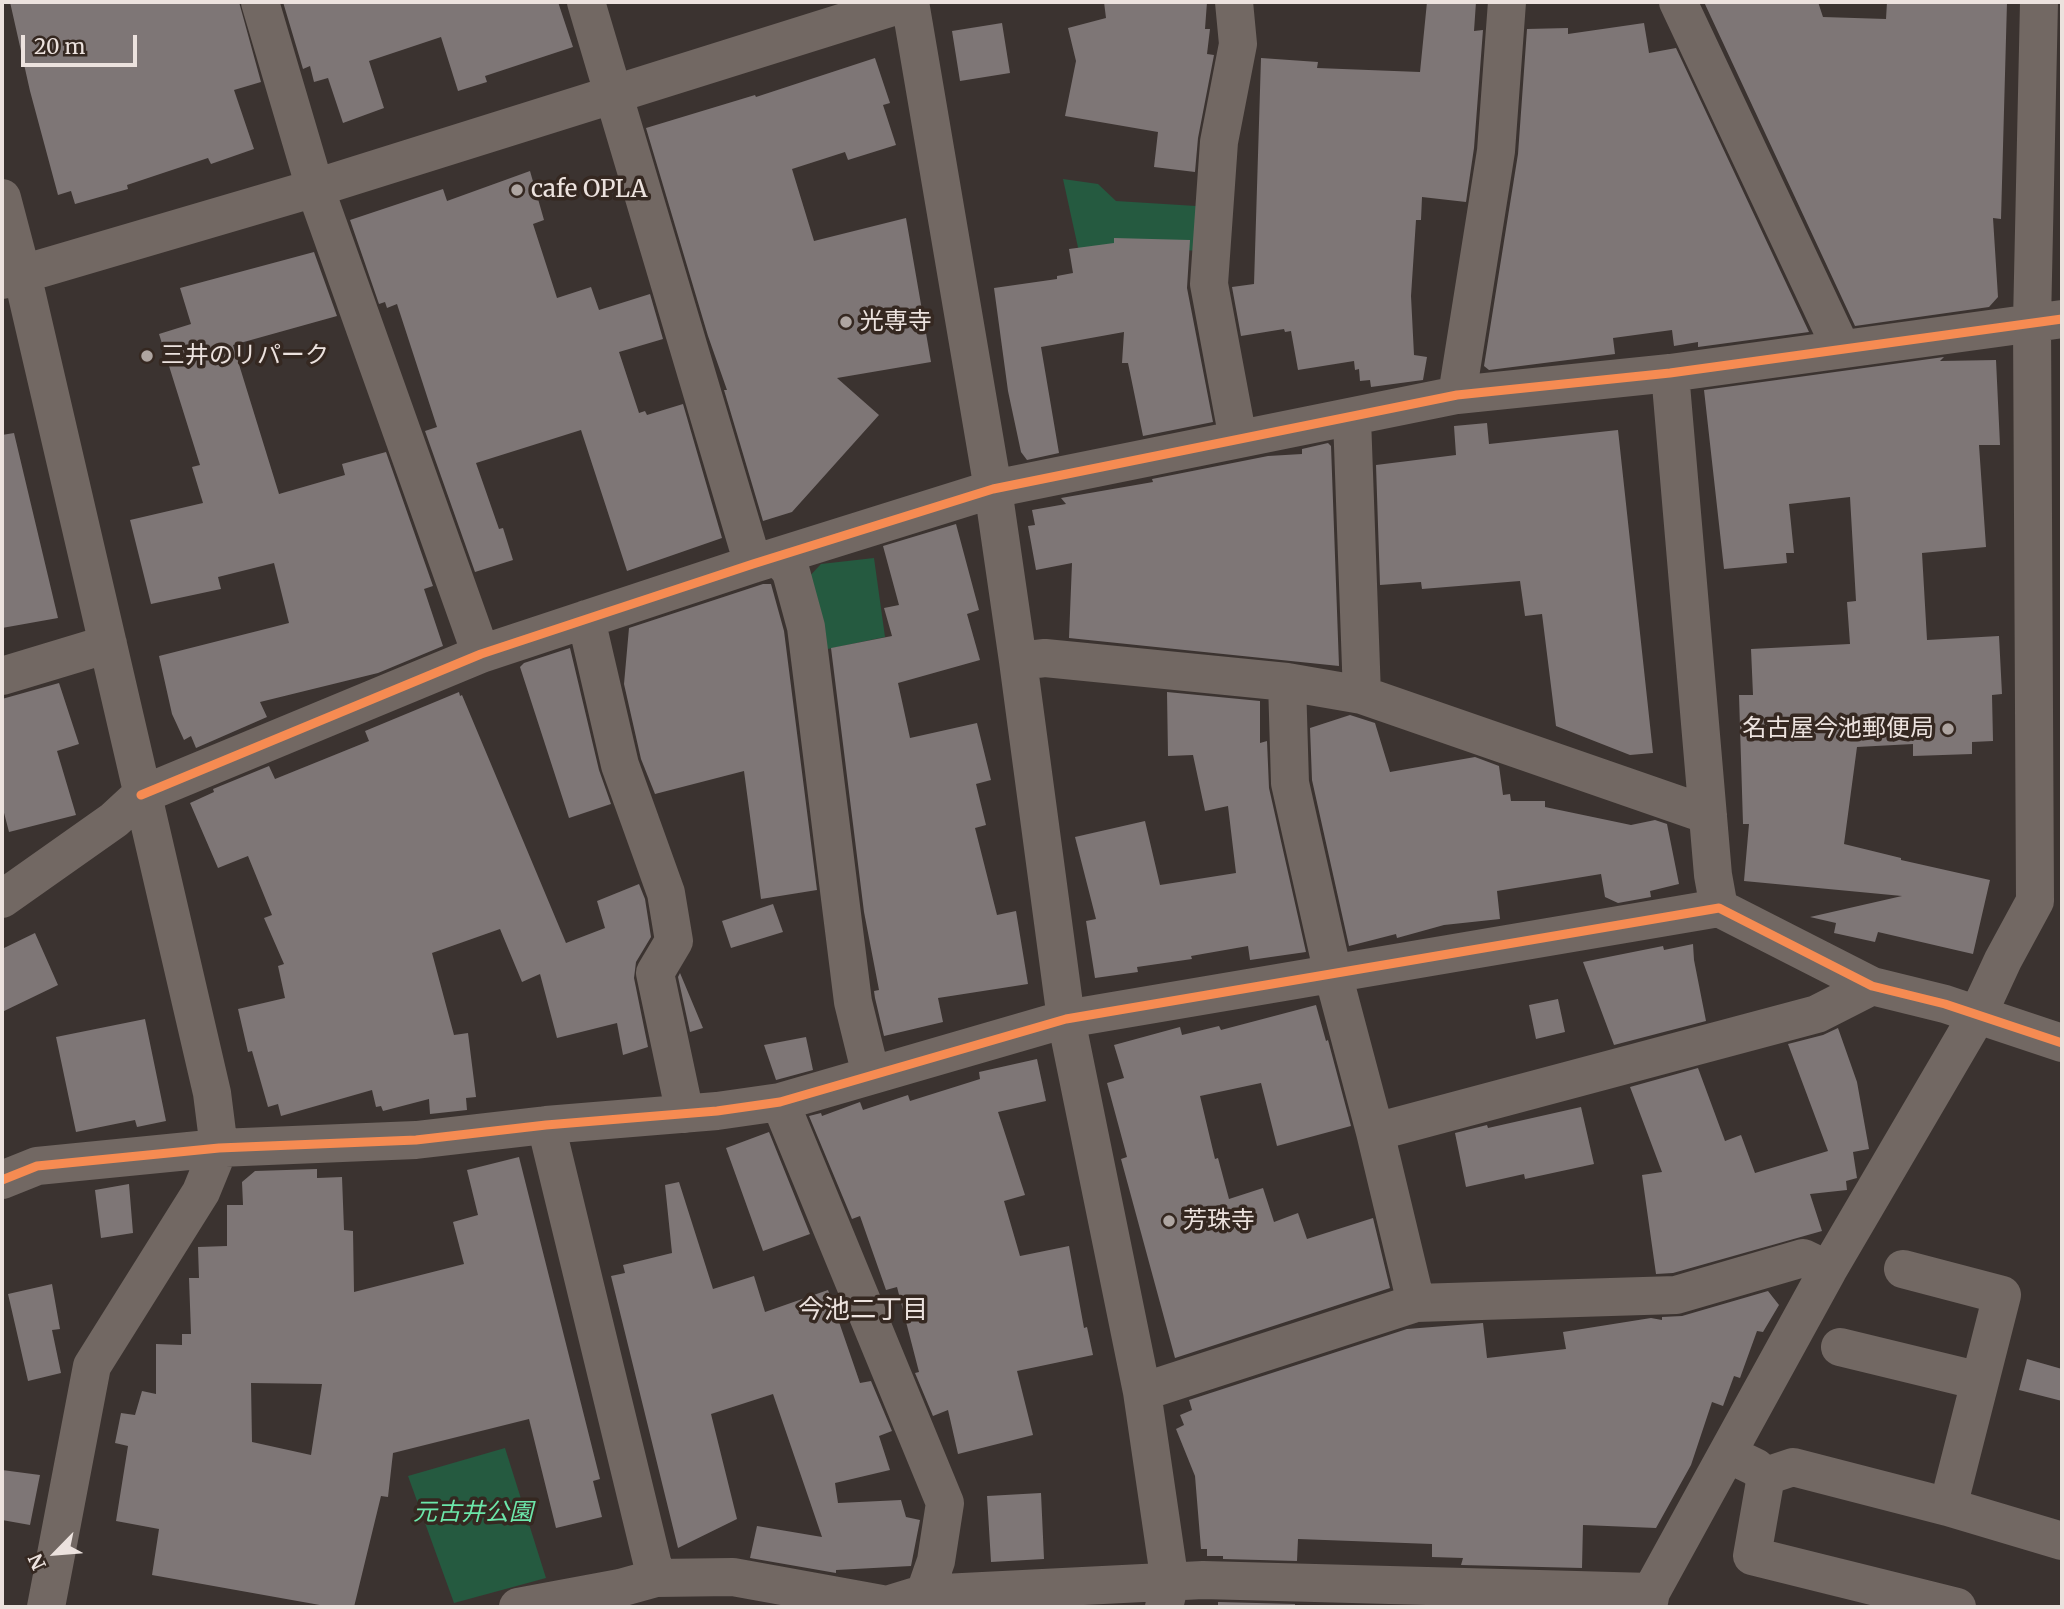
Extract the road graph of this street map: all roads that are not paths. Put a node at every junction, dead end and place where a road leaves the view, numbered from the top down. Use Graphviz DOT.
graph roads {
  1 [pos="260,2"];
  2 [pos="586,2"];
  3 [pos="909,2"];
  4 [pos="1234,2"];
  5 [pos="1507,2"];
  6 [pos="1678,2"];
  7 [pos="2039,2"];
  8 [pos="615,95"];
  9 [pos="315,188"];
  10 [pos="2,198"];
  11 [pos="12,277"];
  12 [pos="2047,321"];
  13 [pos="1841,348"];
  14 [pos="1670,373"];
  15 [pos="1457,395"];
  16 [pos="1352,418"];
  17 [pos="1238,439"];
  18 [pos="993,489"];
  19 [pos="766,560"];
  20 [pos="586,619"];
  21 [pos="108,644"];
  22 [pos="481,654"];
  23 [pos="1018,661"];
  24 [pos="2,677"];
  25 [pos="1287,682"];
  26 [pos="1362,695"];
  27 [pos="141,795"];
  28 [pos="1708,815"];
  29 [pos="2,899"];
  30 [pos="1719,908"];
  31 [pos="1333,974"];
  32 [pos="1872,986"];
  33 [pos="1978,1014"];
  34 [pos="1066,1019"];
  35 [pos="2062,1043"];
  36 [pos="871,1074"];
  37 [pos="780,1102"];
  38 [pos="685,1114"];
  39 [pos="547,1125"];
  40 [pos="1375,1132"];
  41 [pos="219,1148"];
  42 [pos="2,1181"];
  43 [pos="1903,1269"];
  44 [pos="1828,1270"];
  45 [pos="1416,1303"];
  46 [pos="1840,1347"];
  47 [pos="1980,1381"];
  48 [pos="1142,1392"];
  49 [pos="1728,1454"];
  50 [pos="1766,1476"];
  51 [pos="1948,1507"];
  52 [pos="2062,1541"];
  53 [pos="656,1578"];
  54 [pos="1167,1595"];
  55 [pos="622,1598"];
  56 [pos="922,1600"];
  57 [pos="1649,1600"];
  58 [pos="46,1607"];
  59 [pos="518,1607"];
  60 [pos="1957,1607"];
  1 -- 9 [label="street"];
  2 -- 8 [label="street"];
  3 -- 8 [label="street"];
  3 -- 18 [label="street"];
  4 -- 17 [label="street"];
  5 -- 15 [label="street"];
  6 -- 13 [label="street"];
  7 -- 12 [label="street"];
  8 -- 9 [label="street"];
  8 -- 19 [label="street"];
  9 -- 11 [label="street"];
  9 -- 22 [label="street"];
  10 -- 11 [label="street"];
  11 -- 21 [label="street"];
  12 -- 13 [label="street"];
  12 -- 33 [label="street"];
  13 -- 14 [label="street"];
  14 -- 15 [label="street"];
  14 -- 28 [label="street"];
  15 -- 16 [label="street"];
  16 -- 17 [label="street"];
  16 -- 26 [label="street"];
  17 -- 18 [label="street"];
  18 -- 19 [label="street"];
  18 -- 23 [label="street"];
  19 -- 20 [label="street"];
  19 -- 36 [label="street"];
  20 -- 22 [label="street"];
  20 -- 38 [label="street"];
  21 -- 24 [label="street"];
  21 -- 27 [label="street"];
  22 -- 27 [label="street"];
  23 -- 25 [label="street"];
  23 -- 34 [label="street"];
  25 -- 26 [label="street"];
  25 -- 31 [label="street"];
  26 -- 28 [label="street"];
  27 -- 29 [label="street"];
  27 -- 41 [label="street"];
  28 -- 30 [label="street"];
  30 -- 31 [label="street"];
  30 -- 32 [label="street"];
  31 -- 34 [label="street"];
  31 -- 40 [label="street"];
  32 -- 33 [label="street"];
  32 -- 40 [label="street"];
  33 -- 35 [label="street"];
  33 -- 44 [label="street"];
  34 -- 36 [label="street"];
  34 -- 48 [label="street"];
  36 -- 37 [label="street"];
  37 -- 38 [label="street"];
  37 -- 56 [label="street"];
  38 -- 39 [label="street"];
  39 -- 41 [label="street"];
  39 -- 53 [label="street"];
  40 -- 45 [label="street"];
  41 -- 42 [label="street"];
  41 -- 58 [label="street"];
  43 -- 47 [label="street"];
  44 -- 45 [label="street"];
  44 -- 49 [label="street"];
  45 -- 48 [label="street"];
  46 -- 47 [label="street"];
  47 -- 51 [label="street"];
  48 -- 54 [label="street"];
  49 -- 50 [label="street"];
  49 -- 57 [label="street"];
  50 -- 51 [label="street"];
  50 -- 60 [label="street"];
  51 -- 52 [label="street"];
  53 -- 55 [label="street"];
  53 -- 56 [label="street"];
  54 -- 56 [label="street"];
  54 -- 57 [label="street"];
  55 -- 59 [label="street"];
}
